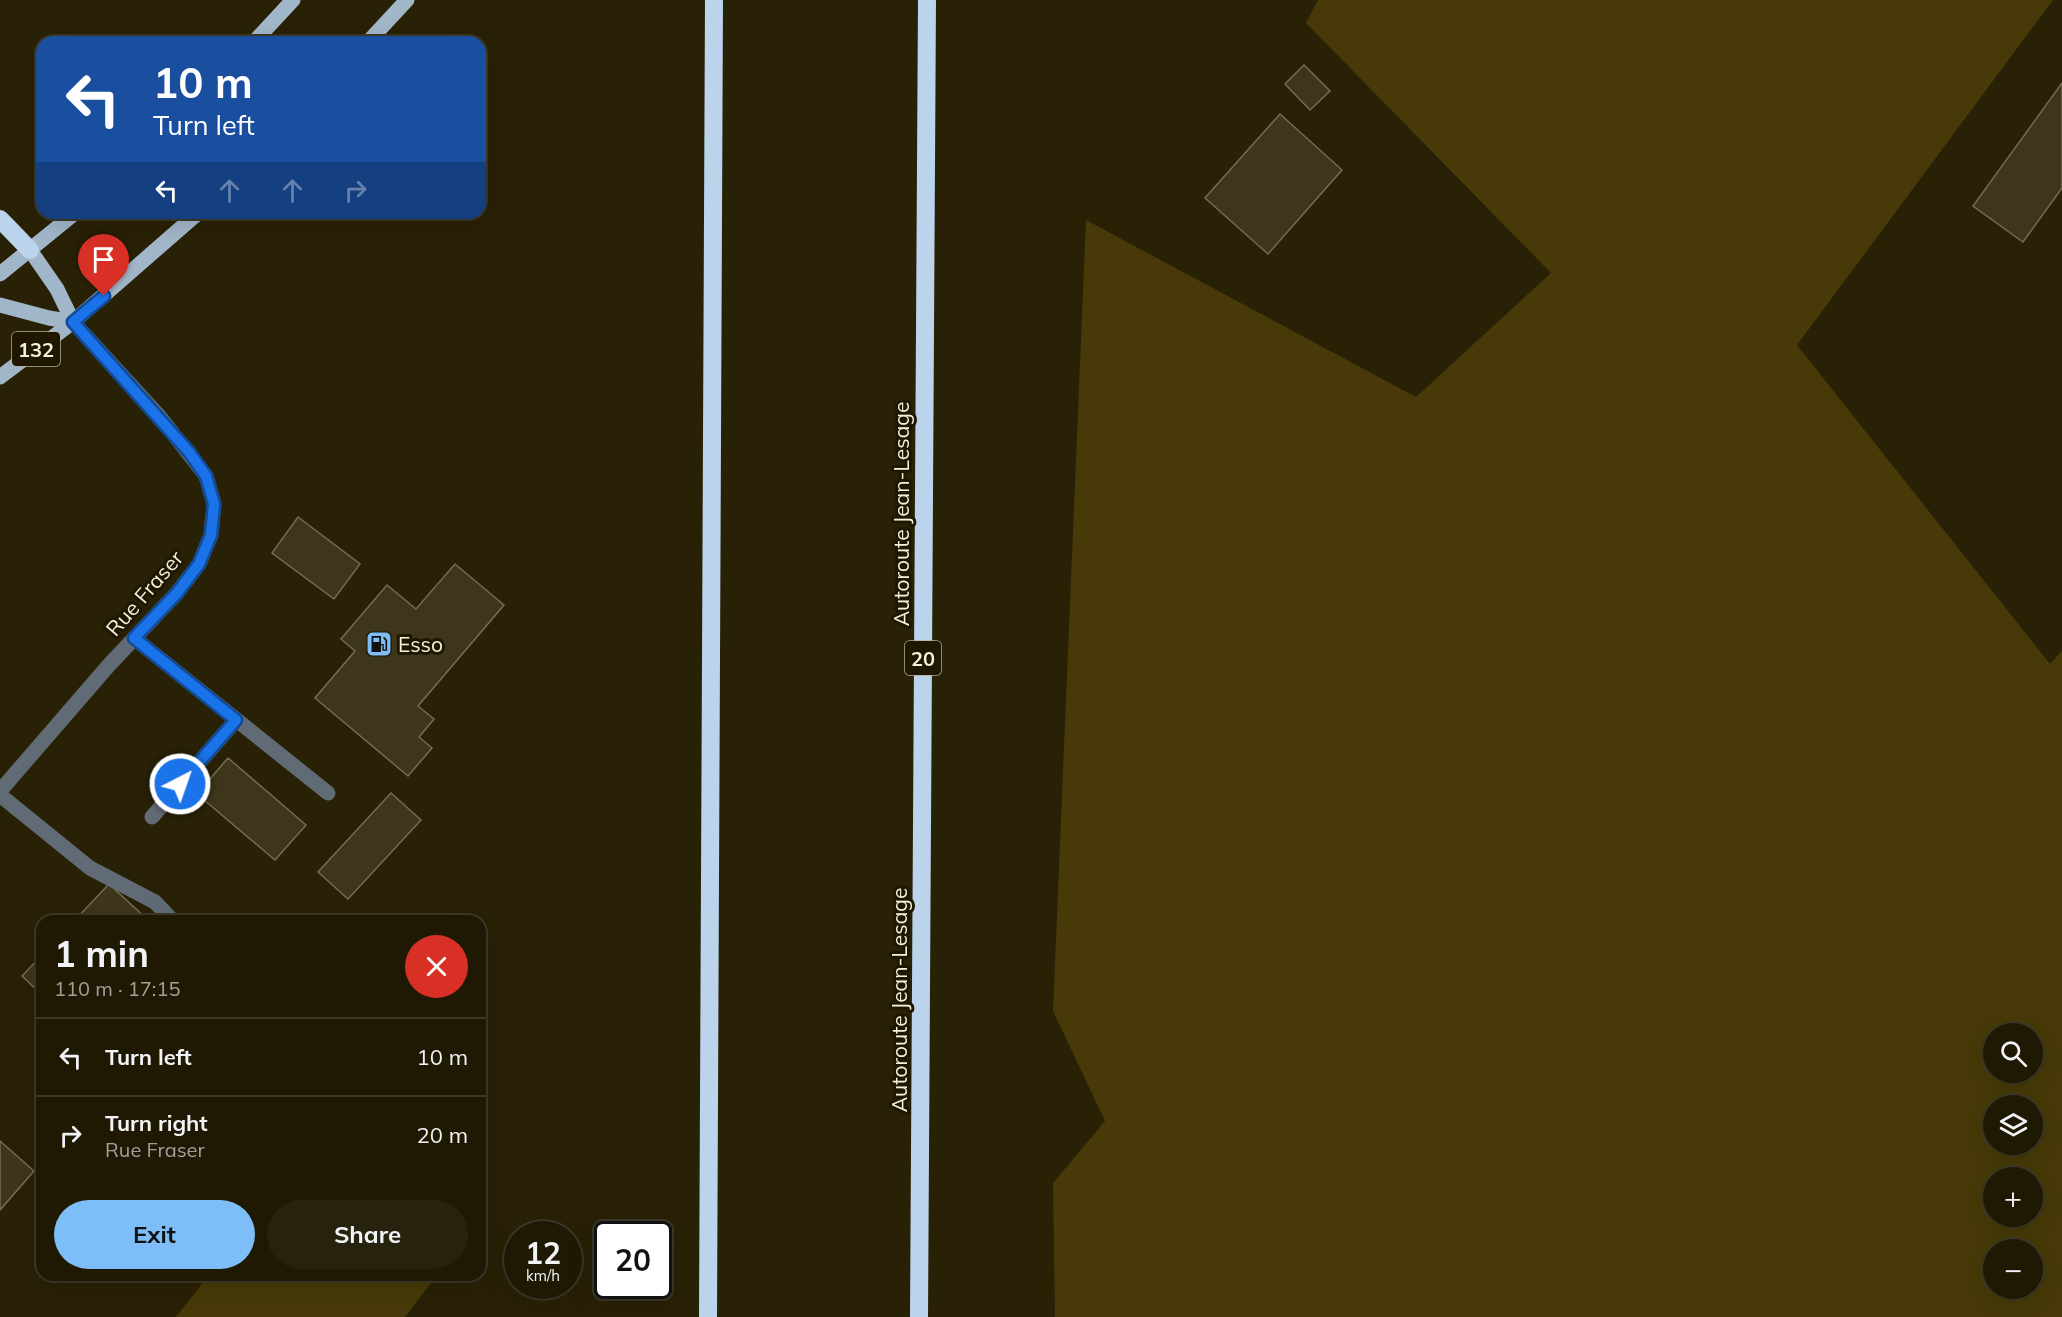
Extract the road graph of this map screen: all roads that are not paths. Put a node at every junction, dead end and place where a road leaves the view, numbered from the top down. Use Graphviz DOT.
graph roads {
  1 [pos="293,0"];
  2 [pos="407,0"];
  3 [pos="714,0"];
  4 [pos="927,0"];
  5 [pos="260,36"];
  6 [pos="374,36"];
  7 [pos="0,219"];
  8 [pos="68,219"];
  9 [pos="191,219"];
  10 [pos="30,250"];
  11 [pos="0,274"];
  12 [pos="0,304"];
  13 [pos="73,322"];
  14 [pos="0,377"];
  15 [pos="134,638"];
  16 [pos="236,720"];
  17 [pos="0,793"];
  18 [pos="328,793"];
  19 [pos="152,817"];
  20 [pos="167,915"];
  21 [pos="708,1317"];
  22 [pos="920,1317"];
  1 -- 5 [label="main road"];
  2 -- 6 [label="main road"];
  3 -- 21 [label="highway"];
  4 -- 22 [label="highway, Autoroute Jean-Lesage / 20"];
  7 -- 10 [label="highway"];
  8 -- 10 [label="main road"];
  9 -- 13 [label="main road, 132"];
  10 -- 11 [label="main road"];
  10 -- 13 [label="main road"];
  12 -- 13 [label="main road"];
  13 -- 14 [label="main road, 132"];
  13 -- 15 [label="street, Rue Fraser"];
  15 -- 16 [label="street"];
  15 -- 17 [label="street, Rue Fraser"];
  16 -- 18 [label="street"];
  16 -- 19 [label="street"];
  17 -- 20 [label="street"];
}
